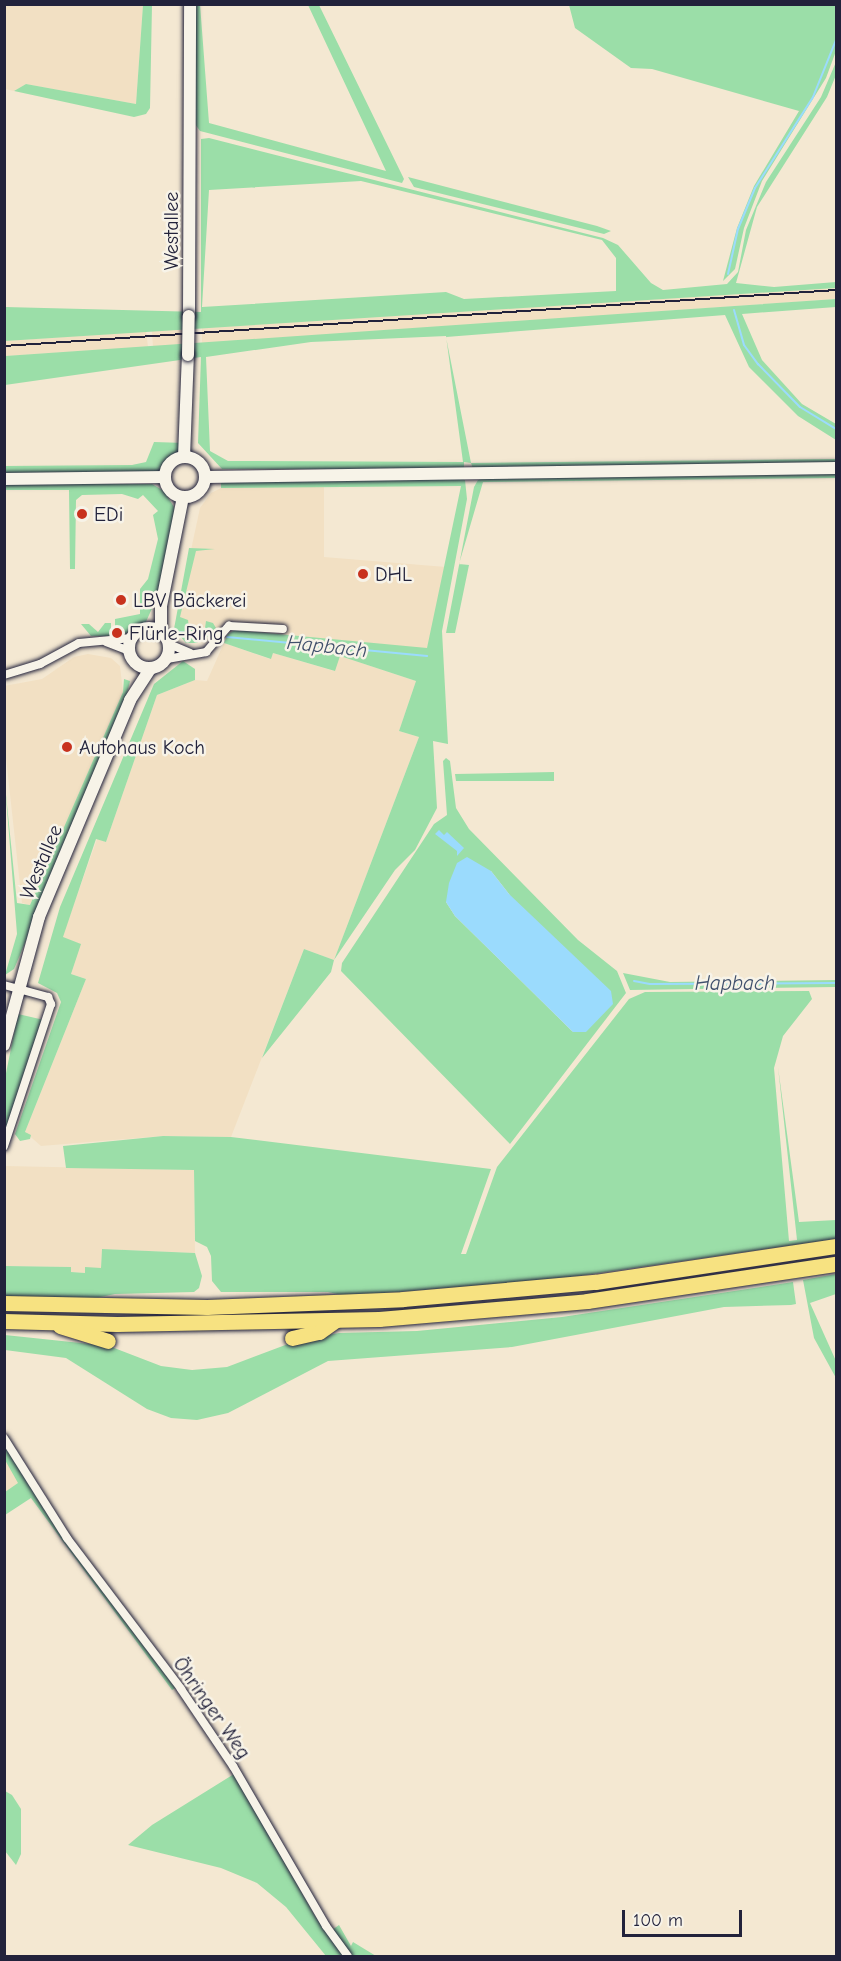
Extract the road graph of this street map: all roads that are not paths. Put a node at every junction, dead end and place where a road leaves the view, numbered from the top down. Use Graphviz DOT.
graph roads {
  1 [pos="190,4"];
  2 [pos="184,457"];
  3 [pos="837,468"];
  4 [pos="165,477"];
  5 [pos="205,477"];
  6 [pos="4,479"];
  7 [pos="183,497"];
  8 [pos="161,606"];
  9 [pos="148,628"];
  10 [pos="283,629"];
  11 [pos="161,632"];
  12 [pos="132,638"];
  13 [pos="102,641"];
  14 [pos="169,644"];
  15 [pos="129,651"];
  16 [pos="190,653"];
  17 [pos="166,659"];
  18 [pos="136,664"];
  19 [pos="150,669"];
  20 [pos="4,675"];
  21 [pos="130,700"];
  22 [pos="11,986"];
  23 [pos="4,1045"];
  24 [pos="4,1146"];
  25 [pos="837,1246"];
  26 [pos="837,1264"];
  27 [pos="4,1303"];
  28 [pos="4,1320"];
  29 [pos="336,1320"];
  30 [pos="52,1322"];
  31 [pos="292,1338"];
  32 [pos="108,1341"];
  33 [pos="4,1437"];
  34 [pos="348,1956"];
  1 -- 2 [label="main road, Westallee, bridge"];
  2 -- 4 [label="main road"];
  2 -- 5 [label="main road"];
  3 -- 5 [label="main road"];
  4 -- 6 [label="main road"];
  4 -- 7 [label="main road"];
  5 -- 7 [label="main road"];
  7 -- 8 [label="main road"];
  8 -- 9 [label="main road"];
  8 -- 11 [label="main road"];
  9 -- 11 [label="main road"];
  9 -- 12 [label="main road"];
  10 -- 16 [label="street"];
  11 -- 14 [label="main road"];
  12 -- 13 [label="street"];
  12 -- 15 [label="main road"];
  13 -- 15 [label="street"];
  13 -- 20 [label="street"];
  14 -- 16 [label="street"];
  14 -- 17 [label="main road"];
  15 -- 18 [label="main road"];
  16 -- 17 [label="street"];
  17 -- 19 [label="main road"];
  18 -- 19 [label="main road"];
  18 -- 21 [label="main road, Westallee"];
  19 -- 21 [label="main road, Westallee"];
  21 -- 22 [label="main road, Westallee"];
  22 -- 23 [label="main road, Westallee"];
  22 -- 24 [label="street"];
  25 -- 27 [label="highway"];
  26 -- 29 [label="highway"];
  28 -- 30 [label="highway"];
  29 -- 30 [label="highway"];
  29 -- 31 [label="highway"];
  30 -- 32 [label="highway"];
  33 -- 34 [label="street, Öhringer Weg"];
}
